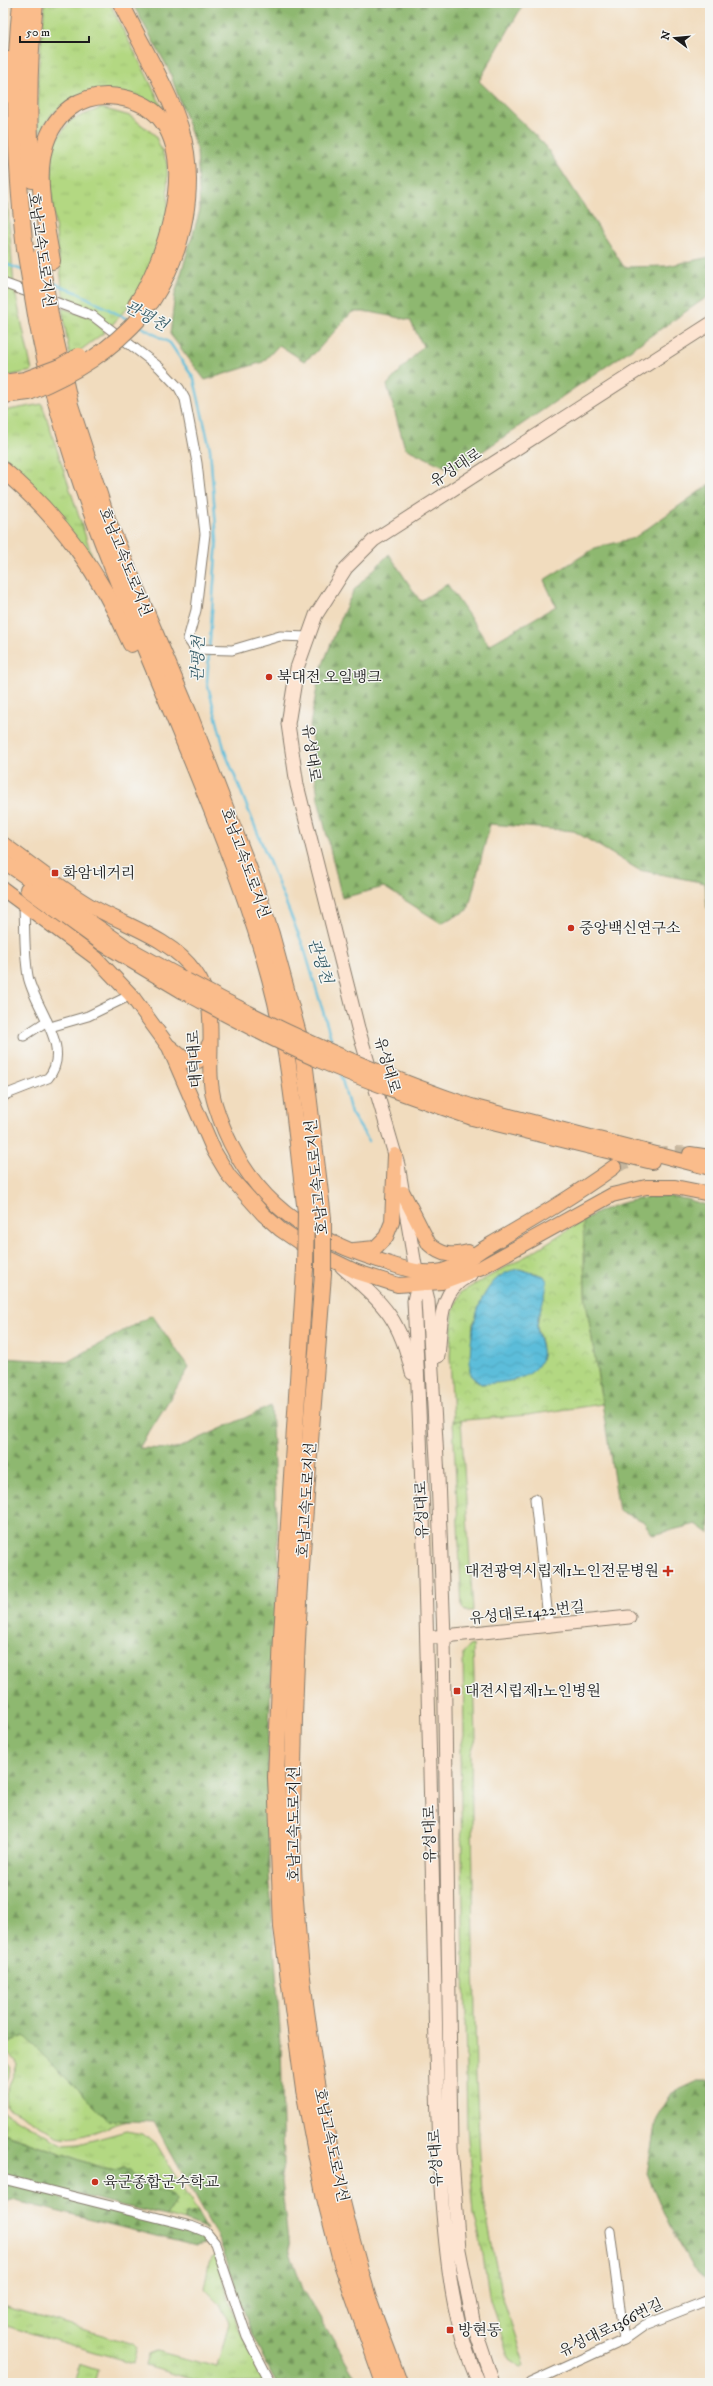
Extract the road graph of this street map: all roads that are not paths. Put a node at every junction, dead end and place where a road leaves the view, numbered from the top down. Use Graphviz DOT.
graph roads {
  1 [pos="17,3"];
  2 [pos="20,3"];
  3 [pos="35,3"];
  4 [pos="121,3"];
  5 [pos="3,96"];
  6 [pos="46,259"];
  7 [pos="3,283"];
  8 [pos="140,309"];
  9 [pos="50,320"];
  10 [pos="710,324"];
  11 [pos="3,383"];
  12 [pos="27,386"];
  13 [pos="3,395"];
  14 [pos="3,470"];
  15 [pos="308,638"];
  16 [pos="3,844"];
  17 [pos="3,860"];
  18 [pos="3,871"];
  19 [pos="239,881"];
  20 [pos="3,889"];
  21 [pos="24,906"];
  22 [pos="184,986"];
  23 [pos="131,995"];
  24 [pos="49,1024"];
  25 [pos="24,1036"];
  26 [pos="210,1043"];
  27 [pos="169,1047"];
  28 [pos="3,1098"];
  29 [pos="472,1112"];
  30 [pos="690,1154"];
  31 [pos="395,1155"];
  32 [pos="710,1157"];
  33 [pos="614,1167"];
  34 [pos="710,1168"];
  35 [pos="710,1178"];
  36 [pos="404,1193"];
  37 [pos="710,1194"];
  38 [pos="482,1249"];
  39 [pos="346,1250"];
  40 [pos="363,1256"];
  41 [pos="338,1263"];
  42 [pos="482,1267"];
  43 [pos="417,1277"];
  44 [pos="433,1388"];
  45 [pos="420,1411"];
  46 [pos="535,1499"];
  47 [pos="629,1617"];
  48 [pos="549,1627"];
  49 [pos="428,1637"];
  50 [pos="444,1637"];
  51 [pos="3,2179"];
  52 [pos="610,2231"];
  53 [pos="706,2301"];
  54 [pos="624,2340"];
  55 [pos="271,2383"];
  56 [pos="384,2383"];
  57 [pos="399,2383"];
  58 [pos="479,2383"];
  59 [pos="494,2383"];
  60 [pos="530,2383"];
  1 -- 5 [label="highway"];
  2 -- 9 [label="highway, 호남고속도로지선, bridge"];
  3 -- 6 [label="highway, 호남고속도로지선"];
  4 -- 8 [label="highway"];
  6 -- 8 [label="highway"];
  6 -- 9 [label="highway"];
  7 -- 15 [label="street"];
  8 -- 12 [label="highway, bridge"];
  9 -- 19 [label="highway, 호남고속도로지선"];
  9 -- 57 [label="highway, 호남고속도로지선, bridge"];
  10 -- 15 [label="main road, 유성대로"];
  11 -- 12 [label="highway"];
  12 -- 13 [label="highway"];
  14 -- 19 [label="highway"];
  15 -- 31 [label="main road, 유성대로"];
  16 -- 26 [label="main road, 대덕대로"];
  17 -- 22 [label="main road"];
  18 -- 22 [label="main road"];
  19 -- 56 [label="highway, 호남고속도로지선, bridge"];
  20 -- 21 [label="main road, 대덕대로"];
  21 -- 23 [label="main road, 대덕대로"];
  21 -- 24 [label="street"];
  22 -- 29 [label="main road, bridge"];
  23 -- 24 [label="street"];
  23 -- 27 [label="main road, 대덕대로"];
  24 -- 25 [label="street"];
  24 -- 28 [label="street"];
  26 -- 27 [label="main road"];
  26 -- 39 [label="main road, 대덕대로"];
  27 -- 41 [label="main road, 대덕대로"];
  29 -- 34 [label="main road"];
  29 -- 35 [label="main road"];
  30 -- 32 [label="main road"];
  31 -- 36 [label="main road, 유성대로"];
  31 -- 39 [label="main road"];
  33 -- 38 [label="main road"];
  36 -- 38 [label="main road"];
  36 -- 43 [label="main road, 유성대로"];
  37 -- 42 [label="main road"];
  38 -- 43 [label="main road"];
  39 -- 40 [label="main road, 대덕대로"];
  40 -- 41 [label="main road"];
  40 -- 43 [label="main road, 대덕대로"];
  41 -- 43 [label="main road, 대덕대로"];
  41 -- 45 [label="main road"];
  42 -- 43 [label="main road"];
  42 -- 44 [label="main road"];
  43 -- 44 [label="main road, 유성대로"];
  43 -- 45 [label="main road, 유성대로"];
  44 -- 50 [label="main road, 유성대로"];
  45 -- 49 [label="main road, 유성대로"];
  46 -- 48 [label="street"];
  47 -- 48 [label="main road, 유성대로1422번길"];
  48 -- 50 [label="main road, 유성대로1422번길"];
  49 -- 50 [label="main road, 유성대로1422번길"];
  49 -- 58 [label="main road, 유성대로"];
  50 -- 59 [label="main road, 유성대로"];
  51 -- 55 [label="street"];
  52 -- 54 [label="street"];
  53 -- 54 [label="street, 유성대로1366번길"];
  54 -- 60 [label="street, 유성대로1366번길"];
}
